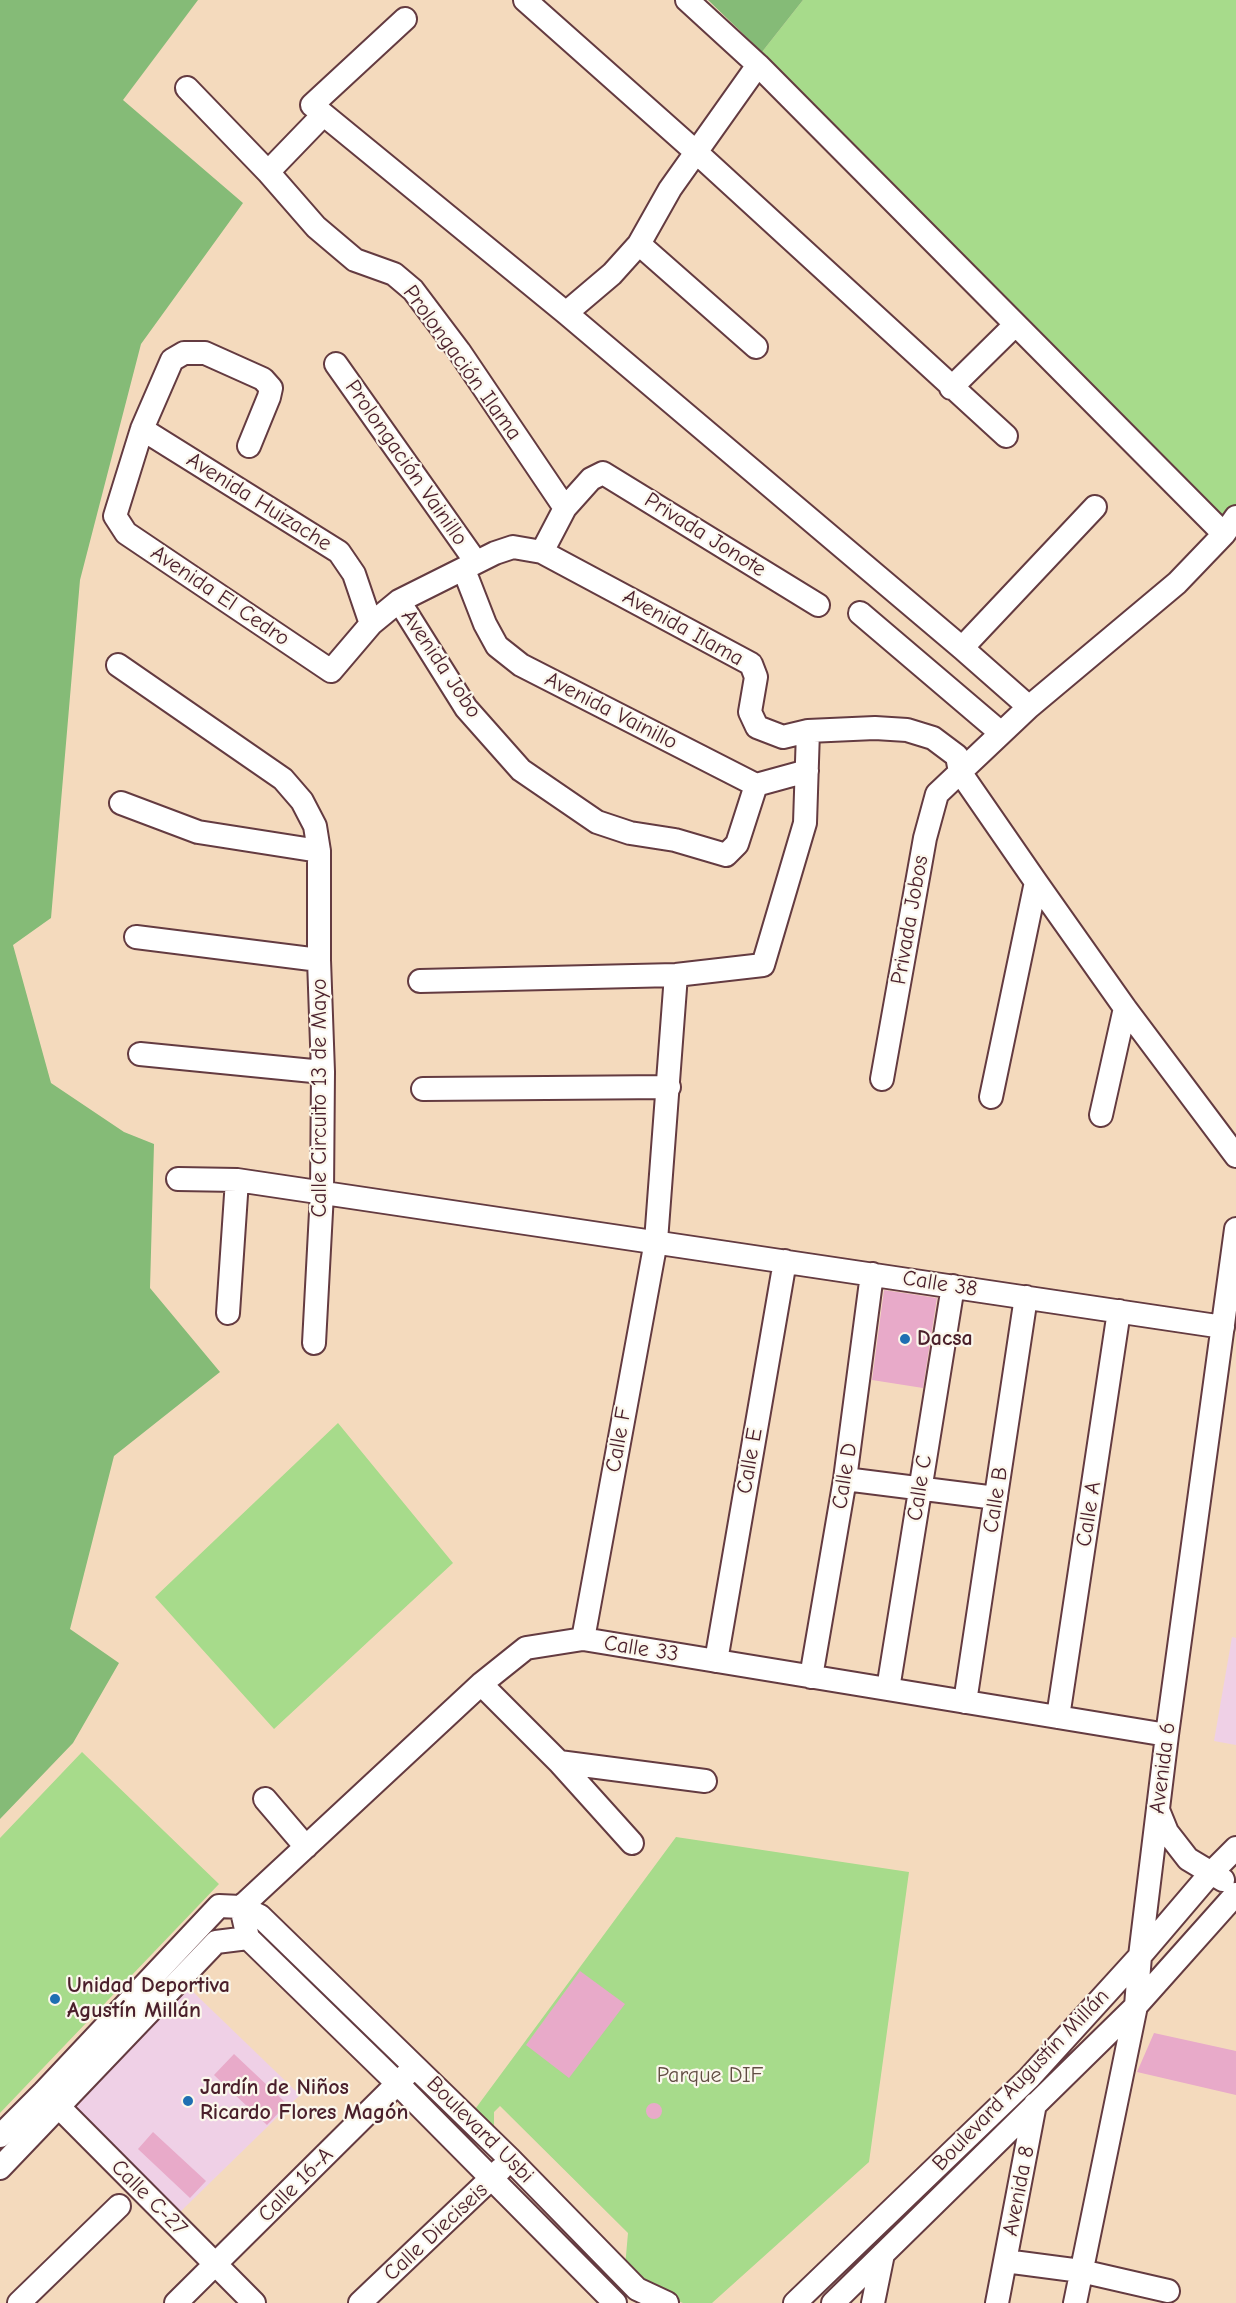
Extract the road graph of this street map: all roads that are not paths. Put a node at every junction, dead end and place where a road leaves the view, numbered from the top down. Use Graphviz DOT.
graph roads {
  1 [pos="525,0"];
  2 [pos="687,0"];
  3 [pos="405,19"];
  4 [pos="758,65"];
  5 [pos="187,88"];
  6 [pos="323,115"];
  7 [pos="696,152"];
  8 [pos="268,172"];
  9 [pos="639,244"];
  10 [pos="566,313"];
  11 [pos="1015,325"];
  12 [pos="756,347"];
  13 [pos="336,364"];
  14 [pos="951,388"];
  15 [pos="142,429"];
  16 [pos="1006,436"];
  17 [pos="249,447"];
  18 [pos="1095,507"];
  19 [pos="565,508"];
  20 [pos="1230,525"];
  21 [pos="542,552"];
  22 [pos="470,566"];
  23 [pos="399,601"];
  24 [pos="818,605"];
  25 [pos="860,613"];
  26 [pos="371,624"];
  27 [pos="962,648"];
  28 [pos="118,665"];
  29 [pos="331,671"];
  30 [pos="1029,707"];
  31 [pos="808,731"];
  32 [pos="1001,733"];
  33 [pos="807,771"];
  34 [pos="960,772"];
  35 [pos="756,784"];
  36 [pos="121,802"];
  37 [pos="319,851"];
  38 [pos="1036,882"];
  39 [pos="136,937"];
  40 [pos="319,960"];
  41 [pos="676,975"];
  42 [pos="420,981"];
  43 [pos="1125,1008"];
  44 [pos="141,1054"];
  45 [pos="323,1072"];
  46 [pos="882,1079"];
  47 [pos="669,1087"];
  48 [pos="423,1089"];
  49 [pos="991,1097"];
  50 [pos="1101,1115"];
  51 [pos="1236,1156"];
  52 [pos="178,1179"];
  53 [pos="237,1180"];
  54 [pos="322,1193"];
  55 [pos="1236,1229"];
  56 [pos="656,1241"];
  57 [pos="785,1261"];
  58 [pos="873,1274"];
  59 [pos="953,1286"];
  60 [pos="1026,1297"];
  61 [pos="1119,1311"];
  62 [pos="228,1313"];
  63 [pos="1223,1327"];
  64 [pos="314,1344"];
  65 [pos="845,1479"];
  66 [pos="921,1488"];
  67 [pos="996,1498"];
  68 [pos="583,1639"];
  69 [pos="716,1661"];
  70 [pos="811,1677"];
  71 [pos="481,1684"];
  72 [pos="888,1689"];
  73 [pos="965,1702"];
  74 [pos="1058,1717"];
  75 [pos="1167,1735"];
  76 [pos="559,1762"];
  77 [pos="705,1781"];
  78 [pos="265,1799"];
  79 [pos="1158,1808"];
  80 [pos="632,1843"];
  81 [pos="306,1848"];
  82 [pos="1236,1848"];
  83 [pos="1210,1874"];
  84 [pos="1236,1887"];
  85 [pos="1236,1894"];
  86 [pos="241,1907"];
  87 [pos="248,1938"];
  88 [pos="1140,1956"];
  89 [pos="1136,2006"];
  90 [pos="415,2066"];
  91 [pos="1029,2078"];
  92 [pos="398,2084"];
  93 [pos="51,2100"];
  94 [pos="1035,2107"];
  95 [pos="0,2136"];
  96 [pos="510,2159"];
  97 [pos="0,2168"];
  98 [pos="491,2179"];
  99 [pos="119,2206"];
  100 [pos="883,2254"];
  101 [pos="1005,2261"];
  102 [pos="215,2264"];
  103 [pos="1081,2271"];
  104 [pos="1168,2290"];
  105 [pos="19,2303"];
  106 [pos="176,2303"];
  107 [pos="254,2303"];
  108 [pos="360,2303"];
  109 [pos="615,2303"];
  110 [pos="667,2303"];
  111 [pos="795,2303"];
  112 [pos="833,2303"];
  113 [pos="873,2303"];
  114 [pos="996,2303"];
  115 [pos="1075,2303"];
  1 -- 7 [label="street"];
  2 -- 4 [label="street"];
  3 -- 6 [label="street"];
  4 -- 7 [label="street"];
  4 -- 11 [label="street"];
  5 -- 8 [label="street, Prolongación Ilama"];
  6 -- 8 [label="street"];
  6 -- 10 [label="street"];
  7 -- 9 [label="street"];
  7 -- 14 [label="street"];
  8 -- 19 [label="street, Prolongación Ilama"];
  9 -- 10 [label="street"];
  9 -- 12 [label="street"];
  10 -- 27 [label="street"];
  11 -- 14 [label="street"];
  11 -- 20 [label="street"];
  13 -- 22 [label="street, Prolongación Vainillo"];
  14 -- 16 [label="street"];
  15 -- 17 [label="street"];
  15 -- 26 [label="street, Avenida Huizache"];
  15 -- 29 [label="street, Avenida El Cedro"];
  18 -- 27 [label="street"];
  19 -- 21 [label="street"];
  19 -- 24 [label="street, Privada Jonote"];
  20 -- 30 [label="street, Privada Jobos"];
  21 -- 22 [label="street, Avenida Ilama"];
  21 -- 31 [label="street, Avenida Ilama"];
  22 -- 23 [label="street, Avenida Ilama"];
  22 -- 35 [label="street, Avenida Vainillo"];
  23 -- 26 [label="street, Avenida Ilama"];
  23 -- 35 [label="street, Avenida Jobo"];
  25 -- 32 [label="street"];
  26 -- 29 [label="street, Avenida Ilama"];
  27 -- 30 [label="street"];
  28 -- 37 [label="street, Calle Circuito 13 de Mayo"];
  30 -- 32 [label="street, Privada Jobos"];
  31 -- 33 [label="street"];
  31 -- 34 [label="street, Avenida Ilama"];
  32 -- 34 [label="street, Privada Jobos"];
  33 -- 35 [label="street"];
  33 -- 41 [label="street"];
  34 -- 38 [label="street, Avenida Ilama"];
  34 -- 46 [label="street, Privada Jobos"];
  36 -- 37 [label="street"];
  37 -- 40 [label="street, Calle Circuito 13 de Mayo"];
  38 -- 43 [label="street, Avenida Ilama"];
  38 -- 49 [label="street"];
  39 -- 40 [label="street"];
  40 -- 45 [label="street, Calle Circuito 13 de Mayo"];
  41 -- 42 [label="street"];
  41 -- 47 [label="street, Calle F"];
  43 -- 50 [label="street"];
  43 -- 51 [label="street, Avenida Ilama"];
  44 -- 45 [label="street"];
  45 -- 54 [label="street, Calle Circuito 13 de Mayo"];
  47 -- 48 [label="street"];
  47 -- 56 [label="street, Calle F"];
  52 -- 53 [label="street, Calle 38"];
  53 -- 54 [label="street, Calle 38"];
  53 -- 62 [label="street"];
  54 -- 56 [label="street, Calle 38"];
  54 -- 64 [label="street, Calle Circuito 13 de Mayo"];
  55 -- 63 [label="street, Avenida 6"];
  56 -- 57 [label="street, Calle 38"];
  56 -- 68 [label="street, Calle F"];
  57 -- 58 [label="street, Calle 38"];
  57 -- 69 [label="street, Calle E"];
  58 -- 59 [label="street, Calle 38"];
  58 -- 65 [label="street, Calle D"];
  59 -- 60 [label="street, Calle 38"];
  59 -- 66 [label="street, Calle C"];
  60 -- 61 [label="street, Calle 38"];
  60 -- 67 [label="street, Calle B"];
  61 -- 63 [label="street, Calle 38"];
  61 -- 74 [label="street, Calle A"];
  63 -- 75 [label="street, Avenida 6"];
  65 -- 66 [label="street"];
  65 -- 70 [label="street, Calle D"];
  66 -- 67 [label="street"];
  66 -- 72 [label="street, Calle C"];
  67 -- 73 [label="street, Calle B"];
  68 -- 69 [label="street, Calle 33"];
  68 -- 71 [label="street, Calle 33"];
  69 -- 70 [label="street, Calle 33"];
  70 -- 72 [label="street, Calle 33"];
  71 -- 76 [label="street"];
  71 -- 81 [label="street, Calle 33"];
  72 -- 73 [label="street, Calle 33"];
  73 -- 74 [label="street, Calle 33"];
  74 -- 75 [label="street, Calle 33"];
  75 -- 79 [label="street, Avenida 6"];
  76 -- 77 [label="street"];
  76 -- 80 [label="street"];
  78 -- 81 [label="street"];
  79 -- 83 [label="street"];
  79 -- 88 [label="street, Avenida 6"];
  81 -- 86 [label="street, Calle 33"];
  82 -- 83 [label="street, Boulevard Augustín Millán"];
  83 -- 84 [label="street"];
  83 -- 88 [label="street, Boulevard Augustín Millán"];
  85 -- 89 [label="street, Boulevard Augustín Millán"];
  86 -- 87 [label="street"];
  86 -- 90 [label="street, Boulevard Usbi"];
  86 -- 93 [label="street"];
  87 -- 92 [label="street, Boulevard Usbi"];
  87 -- 93 [label="street"];
  88 -- 89 [label="street, Avenida 6"];
  88 -- 91 [label="street, Boulevard Augustín Millán"];
  89 -- 94 [label="street, Boulevard Augustín Millán"];
  89 -- 103 [label="street, Avenida 6"];
  90 -- 92 [label="street, Calle 16-A"];
  90 -- 96 [label="street, Boulevard Usbi"];
  91 -- 94 [label="street, Avenida 8"];
  91 -- 111 [label="street, Boulevard Augustín Millán"];
  92 -- 98 [label="street, Boulevard Usbi"];
  92 -- 102 [label="street, Calle 16-A"];
  93 -- 95 [label="street"];
  93 -- 97 [label="street"];
  93 -- 102 [label="street, Calle C-27"];
  94 -- 100 [label="street, Boulevard Augustín Millán"];
  94 -- 101 [label="street, Avenida 8"];
  96 -- 98 [label="street, Calle Dieciseis"];
  96 -- 110 [label="street, Boulevard Usbi"];
  98 -- 108 [label="street, Calle Dieciseis"];
  98 -- 109 [label="street, Boulevard Usbi"];
  99 -- 105 [label="street"];
  100 -- 112 [label="street, Boulevard Augustín Millán"];
  100 -- 113 [label="street"];
  101 -- 103 [label="street"];
  101 -- 114 [label="street, Avenida 8"];
  102 -- 106 [label="street, Calle 16-A"];
  102 -- 107 [label="street, Calle C-27"];
  103 -- 104 [label="street"];
  103 -- 115 [label="street, Avenida 6"];
}
